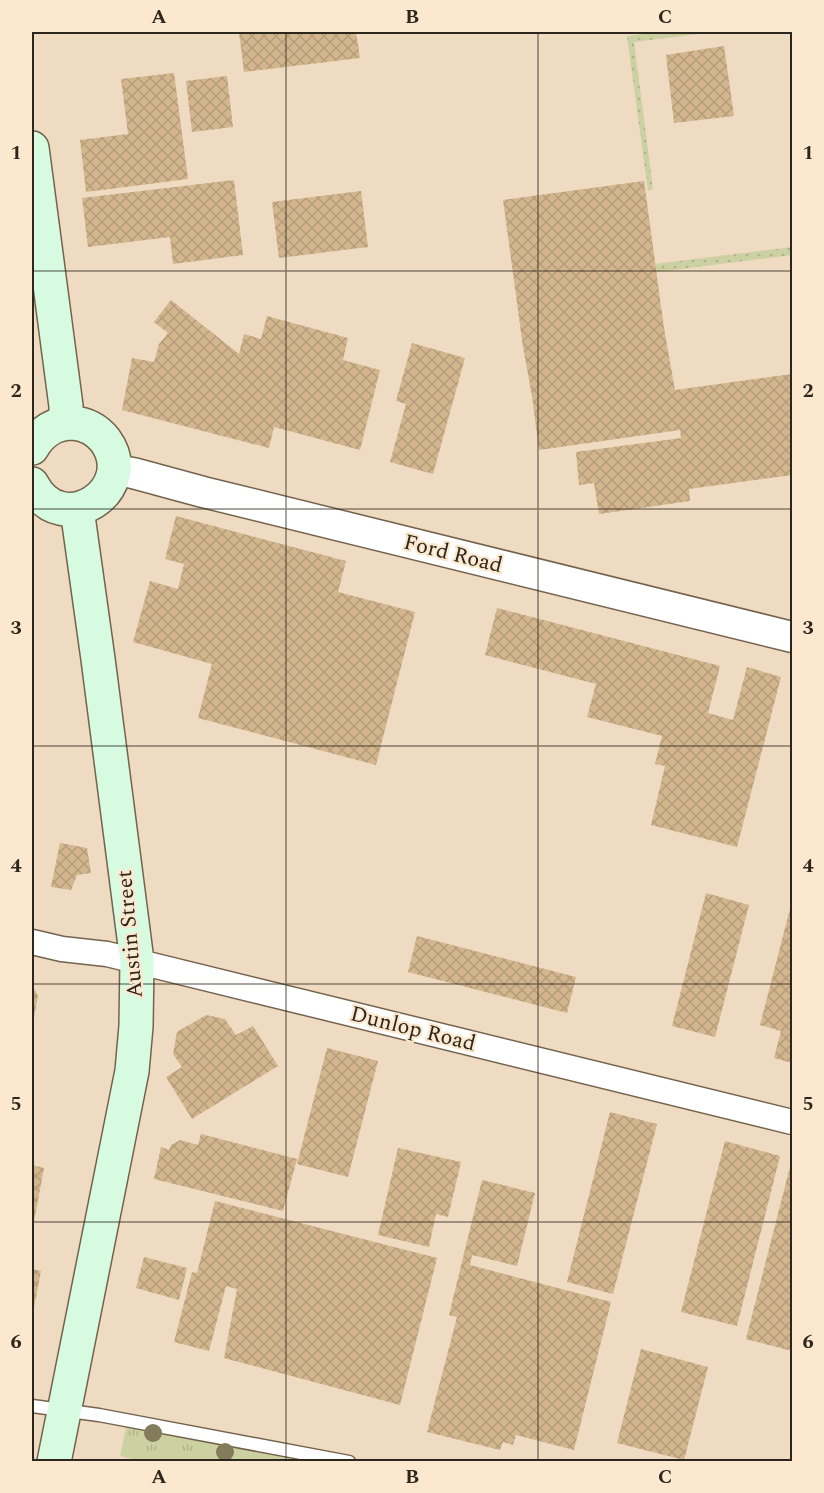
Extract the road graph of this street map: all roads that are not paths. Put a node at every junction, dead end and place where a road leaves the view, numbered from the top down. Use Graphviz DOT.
graph roads {
  1 [pos="32,148"];
  2 [pos="66,423"];
  3 [pos="32,448"];
  4 [pos="114,471"];
  5 [pos="32,484"];
  6 [pos="76,509"];
  7 [pos="792,637"];
  8 [pos="32,942"];
  9 [pos="137,962"];
  10 [pos="792,1122"];
  11 [pos="32,1406"];
  12 [pos="64,1410"];
  13 [pos="54,1461"];
  14 [pos="349,1461"];
  1 -- 2 [label="main road"];
  2 -- 3 [label="main road"];
  2 -- 4 [label="main road"];
  4 -- 6 [label="main road"];
  4 -- 7 [label="street, Ford Road"];
  5 -- 6 [label="main road"];
  6 -- 9 [label="main road, Austin Street"];
  8 -- 9 [label="street, Dunlop Road"];
  9 -- 10 [label="street, Dunlop Road"];
  9 -- 12 [label="main road, Austin Street"];
  11 -- 12 [label="lane"];
  12 -- 13 [label="main road, Austin Street"];
  12 -- 14 [label="lane"];
}
